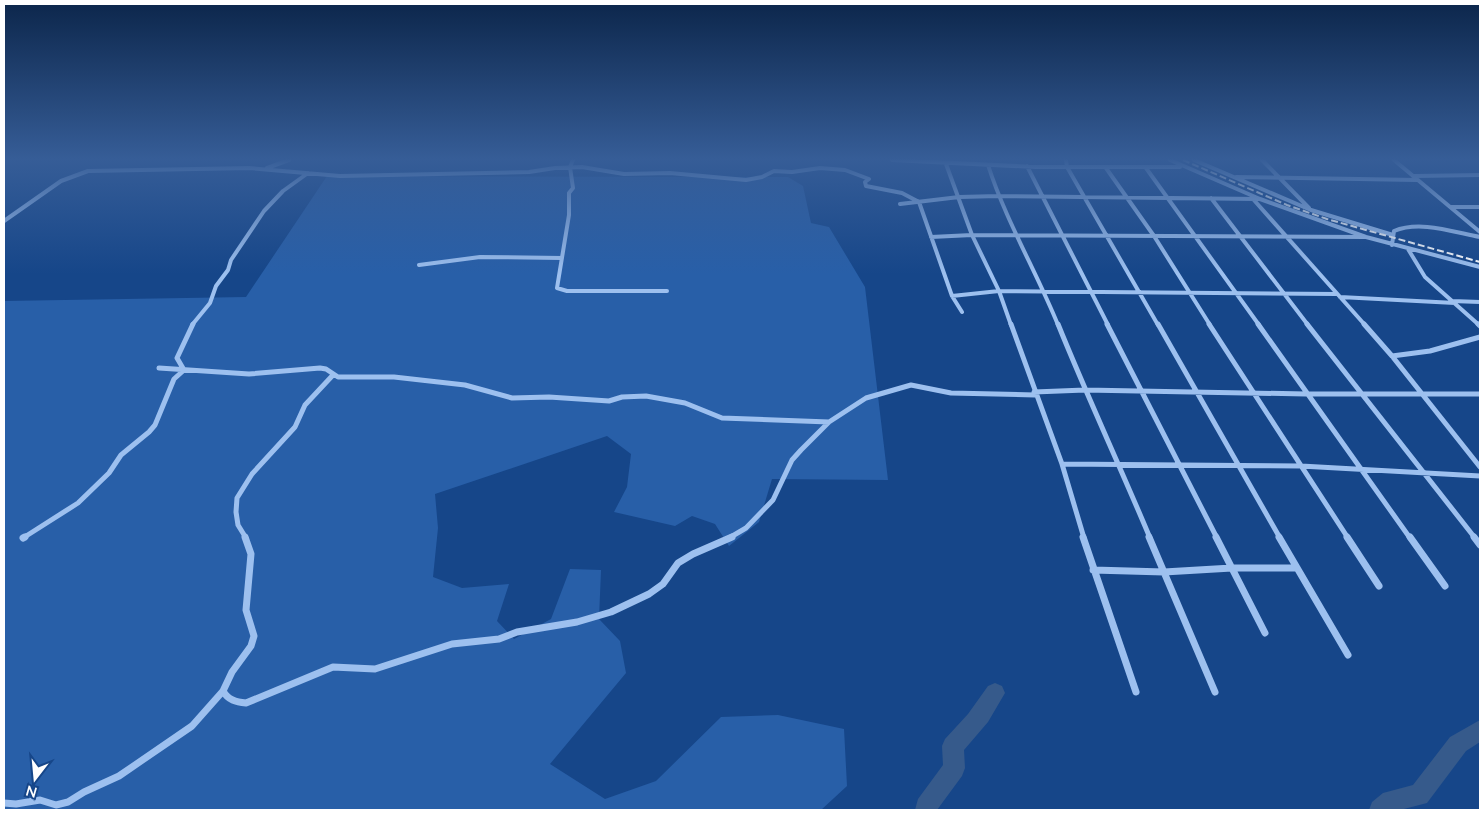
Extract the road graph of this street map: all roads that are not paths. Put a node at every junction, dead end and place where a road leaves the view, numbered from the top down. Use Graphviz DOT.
graph roads {
  1 [pos="37,198"];
  2 [pos="274,198"];
  3 [pos="569,198"];
  4 [pos="907,198"];
  5 [pos="959,198"];
  6 [pos="999,198"];
  7 [pos="1044,198"];
  8 [pos="1085,198"];
  9 [pos="1128,198"];
  10 [pos="1169,198"];
  11 [pos="1211,198"];
  12 [pos="1282,198"];
  13 [pos="1299,198"];
  14 [pos="1441,198"];
  15 [pos="1253,199"];
  16 [pos="1260,199"];
  17 [pos="919,202"];
  18 [pos="900,204"];
  19 [pos="1451,206"];
  20 [pos="1480,208"];
  21 [pos="1311,210"];
  22 [pos="4,221"];
  23 [pos="1480,232"];
  24 [pos="972,235"];
  25 [pos="1393,235"];
  26 [pos="1018,236"];
  27 [pos="1064,236"];
  28 [pos="1108,236"];
  29 [pos="1154,236"];
  30 [pos="931,237"];
  31 [pos="1196,237"];
  32 [pos="1239,237"];
  33 [pos="1286,237"];
  34 [pos="1366,237"];
  35 [pos="1480,237"];
  36 [pos="1392,244"];
  37 [pos="1408,249"];
  38 [pos="562,258"];
  39 [pos="419,266"];
  40 [pos="1480,267"];
  41 [pos="667,291"];
  42 [pos="999,291"];
  43 [pos="1044,291"];
  44 [pos="1092,292"];
  45 [pos="1141,293"];
  46 [pos="1190,293"];
  47 [pos="1235,293"];
  48 [pos="1283,293"];
  49 [pos="952,296"];
  50 [pos="1339,296"];
  51 [pos="1454,302"];
  52 [pos="1480,302"];
  53 [pos="962,312"];
  54 [pos="1480,326"];
  55 [pos="1480,337"];
  56 [pos="1392,356"];
  57 [pos="159,368"];
  58 [pos="184,370"];
  59 [pos="333,375"];
  60 [pos="1086,390"];
  61 [pos="1141,391"];
  62 [pos="1196,392"];
  63 [pos="1252,393"];
  64 [pos="1035,394"];
  65 [pos="1306,394"];
  66 [pos="1361,394"];
  67 [pos="1422,394"];
  68 [pos="1480,394"];
  69 [pos="829,422"];
  70 [pos="1062,464"];
  71 [pos="1120,465"];
  72 [pos="1237,465"];
  73 [pos="1179,466"];
  74 [pos="1301,466"];
  75 [pos="1480,467"];
  76 [pos="1360,469"];
  77 [pos="1421,471"];
  78 [pos="1480,476"];
  79 [pos="23,538"];
  80 [pos="1480,545"];
  81 [pos="1232,568"];
  82 [pos="1297,568"];
  83 [pos="1093,570"];
  84 [pos="1164,572"];
  85 [pos="1379,586"];
  86 [pos="1444,586"];
  87 [pos="1265,632"];
  88 [pos="1348,655"];
  89 [pos="223,691"];
  90 [pos="1136,692"];
  91 [pos="1215,692"];
  92 [pos="4,803"];
  1 -- 22 [label="street"];
  2 -- 58 [label="street"];
  3 -- 38 [label="street"];
  4 -- 17 [label="street"];
  5 -- 17 [label="street"];
  5 -- 24 [label="street"];
  6 -- 26 [label="street"];
  7 -- 27 [label="street"];
  8 -- 28 [label="street"];
  9 -- 29 [label="street"];
  10 -- 31 [label="street"];
  11 -- 15 [label="street"];
  11 -- 32 [label="street"];
  12 -- 21 [label="street"];
  13 -- 21 [label="street"];
  14 -- 19 [label="street"];
  15 -- 16 [label="street"];
  15 -- 33 [label="street"];
  16 -- 34 [label="street"];
  17 -- 18 [label="street"];
  17 -- 30 [label="street"];
  19 -- 20 [label="street"];
  19 -- 23 [label="street"];
  21 -- 25 [label="street"];
  24 -- 26 [label="street"];
  24 -- 30 [label="street"];
  24 -- 42 [label="street"];
  25 -- 35 [label="street"];
  25 -- 36 [label="street"];
  26 -- 27 [label="street"];
  26 -- 43 [label="street"];
  27 -- 28 [label="street"];
  27 -- 44 [label="street"];
  28 -- 29 [label="street"];
  28 -- 45 [label="street"];
  29 -- 31 [label="street"];
  29 -- 46 [label="street"];
  30 -- 49 [label="street"];
  31 -- 32 [label="street"];
  31 -- 47 [label="street"];
  32 -- 33 [label="street"];
  32 -- 48 [label="street"];
  33 -- 34 [label="street"];
  33 -- 50 [label="street"];
  34 -- 36 [label="street"];
  36 -- 37 [label="street"];
  37 -- 40 [label="street"];
  37 -- 51 [label="street"];
  38 -- 39 [label="street"];
  38 -- 41 [label="street"];
  42 -- 43 [label="street"];
  42 -- 49 [label="street"];
  42 -- 64 [label="street"];
  43 -- 44 [label="street"];
  43 -- 60 [label="street"];
  44 -- 45 [label="street"];
  44 -- 61 [label="street"];
  45 -- 46 [label="street"];
  45 -- 62 [label="street"];
  46 -- 47 [label="street"];
  46 -- 63 [label="street"];
  47 -- 48 [label="street"];
  47 -- 65 [label="street"];
  48 -- 50 [label="street"];
  48 -- 66 [label="street"];
  49 -- 53 [label="street"];
  50 -- 51 [label="street"];
  50 -- 56 [label="street"];
  51 -- 52 [label="street"];
  51 -- 54 [label="street"];
  55 -- 56 [label="street"];
  56 -- 67 [label="street"];
  57 -- 58 [label="street"];
  58 -- 59 [label="street"];
  58 -- 79 [label="street"];
  59 -- 69 [label="street"];
  59 -- 89 [label="street"];
  60 -- 61 [label="street"];
  60 -- 64 [label="street"];
  60 -- 71 [label="street"];
  61 -- 62 [label="street"];
  61 -- 73 [label="street"];
  62 -- 63 [label="street"];
  62 -- 72 [label="street"];
  63 -- 65 [label="street"];
  63 -- 74 [label="street"];
  64 -- 69 [label="street"];
  64 -- 70 [label="street"];
  65 -- 66 [label="street"];
  65 -- 76 [label="street"];
  66 -- 67 [label="street"];
  66 -- 77 [label="street"];
  67 -- 68 [label="street"];
  67 -- 75 [label="street"];
  69 -- 89 [label="street"];
  70 -- 71 [label="street"];
  70 -- 83 [label="street"];
  71 -- 73 [label="street"];
  71 -- 84 [label="street"];
  72 -- 73 [label="street"];
  72 -- 74 [label="street"];
  72 -- 82 [label="street"];
  73 -- 81 [label="street"];
  74 -- 76 [label="street"];
  74 -- 85 [label="street"];
  76 -- 77 [label="street"];
  76 -- 86 [label="street"];
  77 -- 78 [label="street"];
  77 -- 80 [label="street"];
  81 -- 82 [label="street"];
  81 -- 84 [label="street"];
  81 -- 87 [label="street"];
  82 -- 88 [label="street"];
  83 -- 84 [label="street"];
  83 -- 90 [label="street"];
  84 -- 91 [label="street"];
  89 -- 92 [label="street"];
}
